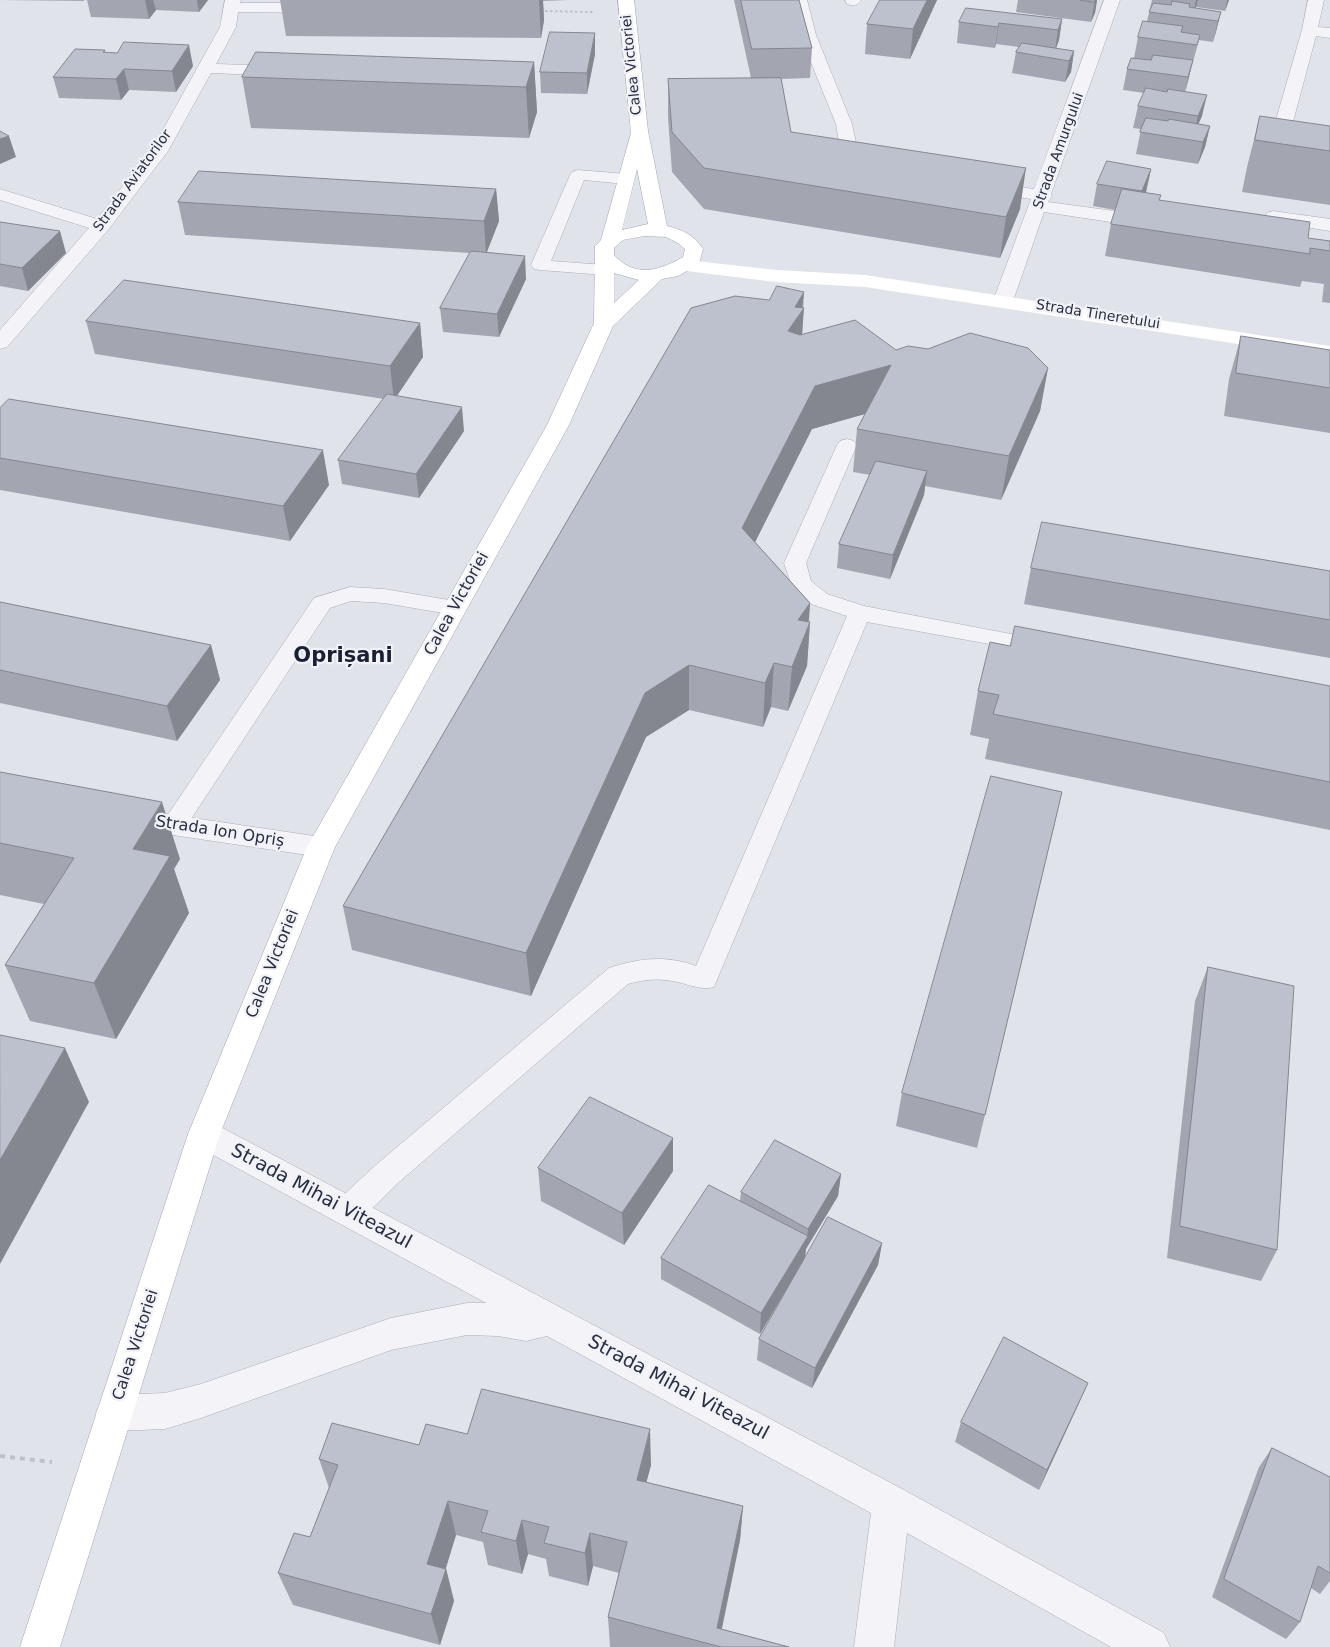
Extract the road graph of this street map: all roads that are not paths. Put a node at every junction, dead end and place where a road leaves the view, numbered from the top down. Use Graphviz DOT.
graph roads {
  1 [pos="799,0"];
  2 [pos="1112,0"];
  3 [pos="1316,0"];
  4 [pos="232,4"];
  5 [pos="626,6"];
  6 [pos="332,9"];
  7 [pos="1310,30"];
  8 [pos="1330,33"];
  9 [pos="206,68"];
  10 [pos="302,72"];
  11 [pos="638,131"];
  12 [pos="1278,144"];
  13 [pos="880,170"];
  14 [pos="626,179"];
  15 [pos="966,184"];
  16 [pos="0,194"];
  17 [pos="1041,201"];
  18 [pos="1269,217"];
  19 [pos="1166,224"];
  20 [pos="101,226"];
  21 [pos="1330,226"];
  22 [pos="658,230"];
  23 [pos="610,240"];
  24 [pos="713,251"];
  25 [pos="690,257"];
  26 [pos="781,258"];
  27 [pos="605,265"];
  28 [pos="656,275"];
  29 [pos="865,281"];
  30 [pos="1003,300"];
  31 [pos="604,323"];
  32 [pos="0,342"];
  33 [pos="1330,352"];
  34 [pos="847,445"];
  35 [pos="456,608"];
  36 [pos="860,613"];
  37 [pos="1066,651"];
  38 [pos="106,815"];
  39 [pos="174,825"];
  40 [pos="321,847"];
  41 [pos="204,1134"];
  42 [pos="348,1211"];
  43 [pos="545,1317"];
  44 [pos="114,1413"];
  45 [pos="891,1503"];
  46 [pos="40,1647"];
  47 [pos="874,1647"];
  48 [pos="1150,1647"];
  1 -- 13 [label="street"];
  2 -- 17 [label="street, Strada Amurgului"];
  3 -- 7 [label="street"];
  4 -- 6 [label="street"];
  4 -- 9 [label="street, Strada Aviatorilor"];
  5 -- 11 [label="main road, Calea Victoriei"];
  7 -- 8 [label="street"];
  7 -- 12 [label="street"];
  9 -- 10 [label="street"];
  9 -- 20 [label="street, Strada Aviatorilor"];
  11 -- 14 [label="main road, Calea Victoriei"];
  11 -- 22 [label="main road, Calea Victoriei"];
  14 -- 23 [label="main road, Calea Victoriei"];
  14 -- 27 [label="lane"];
  15 -- 17 [label="street"];
  16 -- 20 [label="street"];
  17 -- 19 [label="street"];
  17 -- 30 [label="street, Strada Amurgului"];
  18 -- 21 [label="street"];
  20 -- 32 [label="street, Strada Aviatorilor"];
  22 -- 23 [label="main road"];
  22 -- 25 [label="main road"];
  23 -- 27 [label="main road, Calea Victoriei"];
  24 -- 25 [label="main road"];
  25 -- 28 [label="main road, Calea Victoriei"];
  25 -- 29 [label="main road, Strada Tineretului"];
  26 -- 29 [label="main road, Strada Tineretului"];
  27 -- 28 [label="main road, Calea Victoriei"];
  27 -- 31 [label="main road, Calea Victoriei"];
  28 -- 31 [label="main road, Calea Victoriei"];
  29 -- 30 [label="main road, Strada Tineretului"];
  30 -- 33 [label="main road, Strada Tineretului"];
  31 -- 35 [label="main road, Calea Victoriei"];
  34 -- 36 [label="lane"];
  35 -- 39 [label="lane"];
  35 -- 40 [label="main road, Calea Victoriei"];
  36 -- 37 [label="lane"];
  36 -- 42 [label="lane"];
  38 -- 39 [label="street, Strada Ion Opriș"];
  39 -- 40 [label="street, Strada Ion Opriș"];
  40 -- 41 [label="main road, Calea Victoriei"];
  41 -- 42 [label="street, Strada Mihai Viteazul"];
  41 -- 44 [label="main road, Calea Victoriei"];
  42 -- 43 [label="street, Strada Mihai Viteazul"];
  43 -- 44 [label="street"];
  43 -- 45 [label="street, Strada Mihai Viteazul"];
  44 -- 46 [label="main road, Calea Victoriei"];
  45 -- 47 [label="street"];
  45 -- 48 [label="street, Strada Mihai Viteazul"];
}
